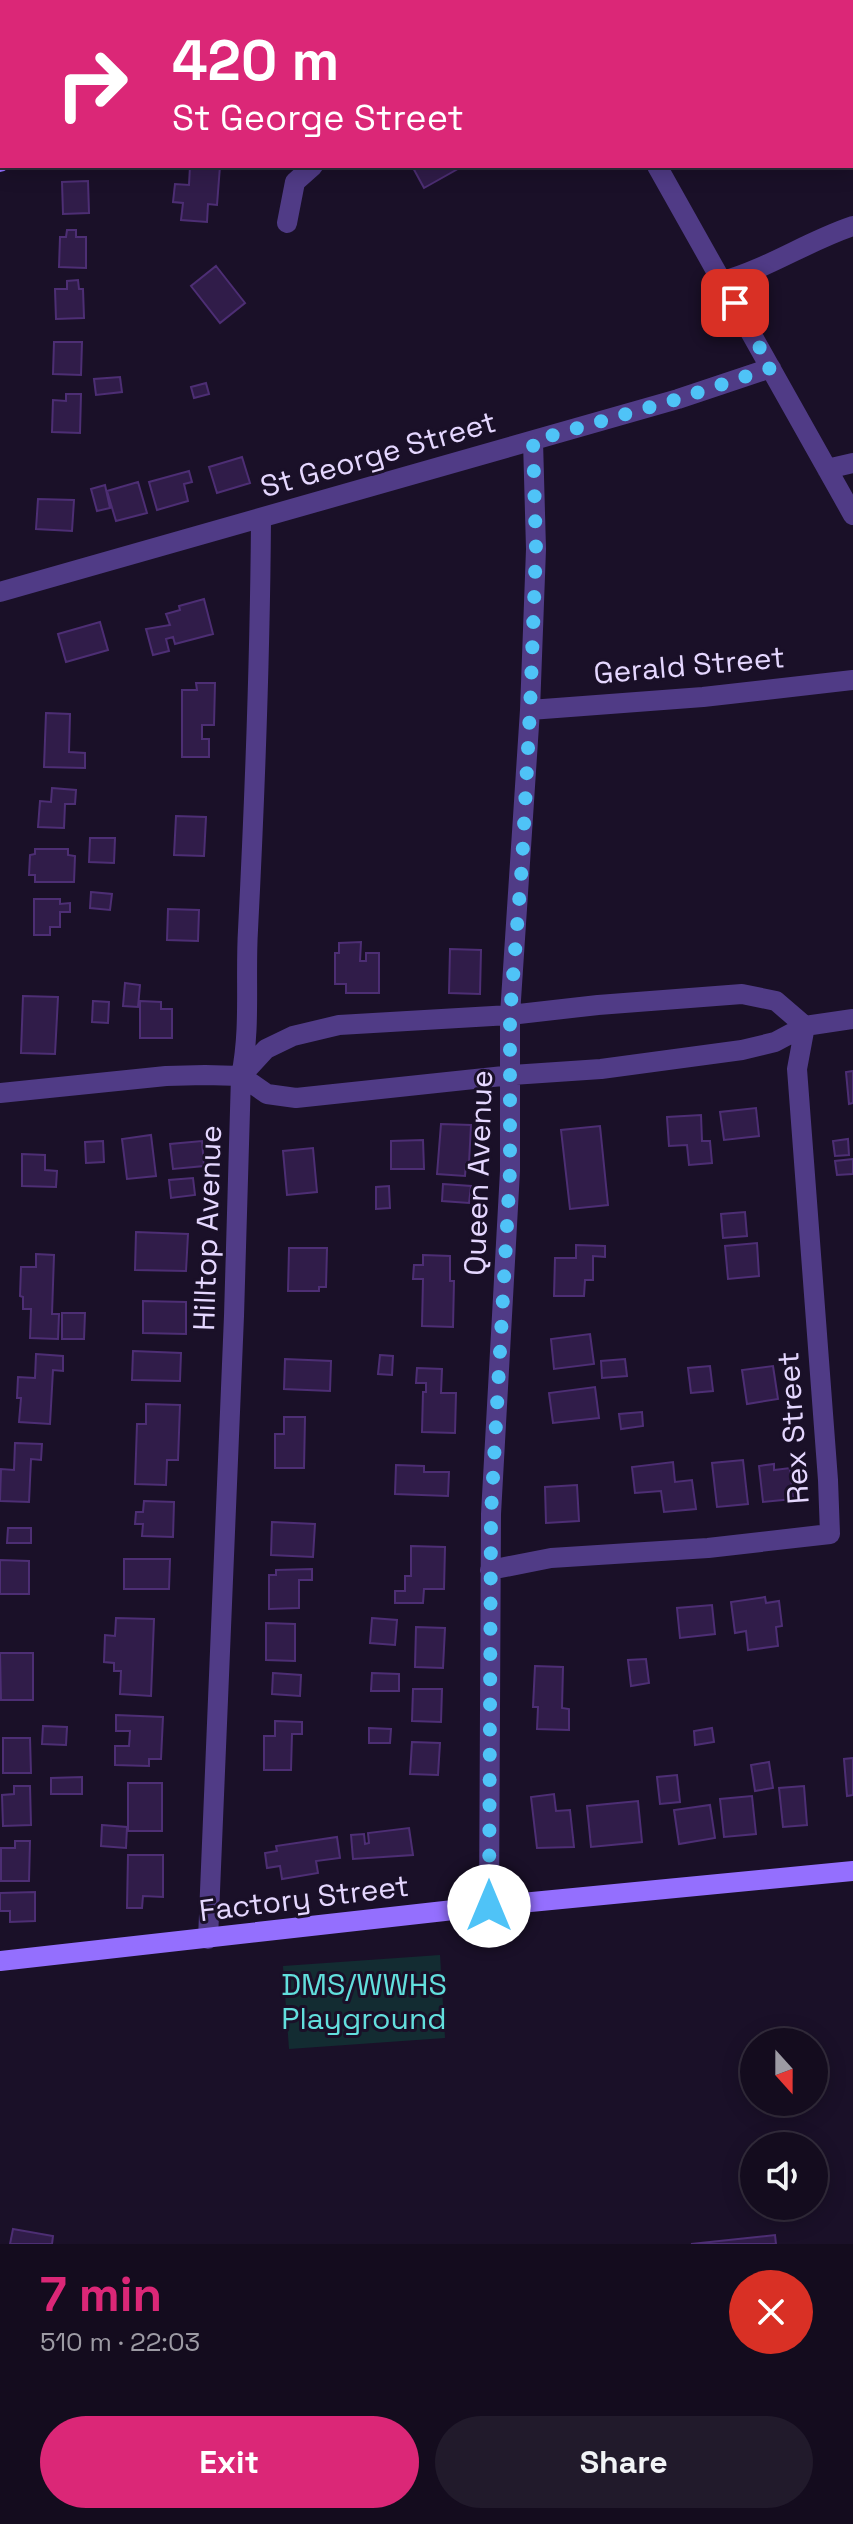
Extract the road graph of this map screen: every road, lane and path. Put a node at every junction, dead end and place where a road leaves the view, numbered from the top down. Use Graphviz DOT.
graph roads {
  1 [pos="311,168"];
  2 [pos="658,168"];
  3 [pos="287,223"];
  4 [pos="853,226"];
  5 [pos="723,281"];
  6 [pos="771,368"];
  7 [pos="533,441"];
  8 [pos="853,463"];
  9 [pos="827,469"];
  10 [pos="853,515"];
  11 [pos="261,520"];
  12 [pos="0,592"];
  13 [pos="853,680"];
  14 [pos="530,710"];
  15 [pos="510,1015"];
  16 [pos="853,1019"];
  17 [pos="805,1026"];
  18 [pos="512,1075"];
  19 [pos="241,1076"];
  20 [pos="0,1093"];
  21 [pos="490,1570"];
  22 [pos="853,1871"];
  23 [pos="489,1906"];
  24 [pos="208,1939"];
  25 [pos="0,1961"];
  1 -- 3 [label="street"];
  2 -- 5 [label="street"];
  4 -- 5 [label="street"];
  5 -- 6 [label="street"];
  6 -- 7 [label="street, St George Street"];
  6 -- 9 [label="street"];
  7 -- 11 [label="street, St George Street"];
  7 -- 14 [label="street, Queen Avenue"];
  8 -- 9 [label="street"];
  9 -- 10 [label="street"];
  11 -- 12 [label="street, St George Street"];
  11 -- 19 [label="street, Hilltop Avenue"];
  13 -- 14 [label="street, Gerald Street"];
  14 -- 15 [label="street, Queen Avenue"];
  15 -- 17 [label="street"];
  15 -- 18 [label="street, Queen Avenue"];
  15 -- 19 [label="street"];
  16 -- 17 [label="street"];
  17 -- 18 [label="street"];
  17 -- 21 [label="street, Rex Street"];
  18 -- 19 [label="street"];
  18 -- 21 [label="street, Queen Avenue"];
  19 -- 20 [label="street"];
  19 -- 24 [label="street, Hilltop Avenue"];
  21 -- 23 [label="street, Queen Avenue"];
  22 -- 23 [label="street, Factory Street"];
  23 -- 24 [label="street, Factory Street"];
  24 -- 25 [label="street, Factory Street"];
}
